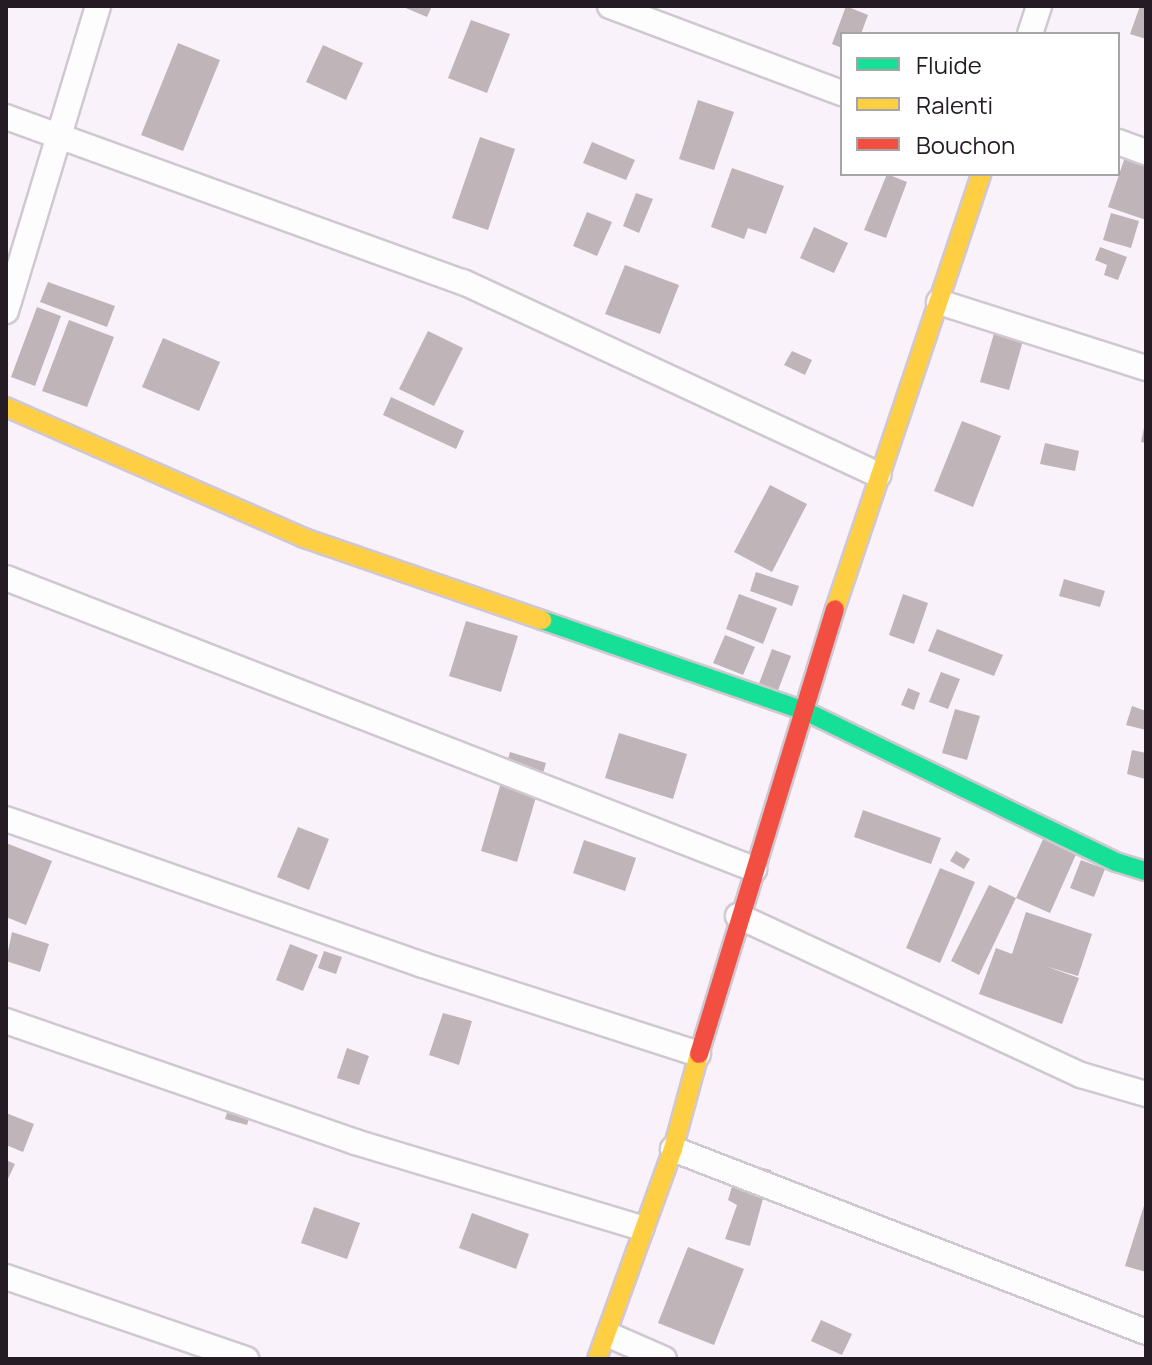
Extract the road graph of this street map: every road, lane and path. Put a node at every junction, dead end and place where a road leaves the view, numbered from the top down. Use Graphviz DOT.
graph roads {
  1 [pos="98,6"];
  2 [pos="610,6"];
  3 [pos="1039,6"];
  4 [pos="1031,32"];
  5 [pos="840,92"];
  6 [pos="6,117"];
  7 [pos="60,140"];
  8 [pos="1120,143"];
  9 [pos="1146,152"];
  10 [pos="980,176"];
  11 [pos="939,302"];
  12 [pos="6,311"];
  13 [pos="1146,368"];
  14 [pos="6,407"];
  15 [pos="878,475"];
  16 [pos="6,578"];
  17 [pos="805,711"];
  18 [pos="6,819"];
  19 [pos="754,869"];
  20 [pos="1146,871"];
  21 [pos="738,916"];
  22 [pos="6,1021"];
  23 [pos="698,1054"];
  24 [pos="1146,1094"];
  25 [pos="673,1149"];
  26 [pos="641,1228"];
  27 [pos="6,1277"];
  28 [pos="1146,1332"];
  29 [pos="609,1335"];
  30 [pos="246,1359"];
  31 [pos="597,1359"];
  32 [pos="664,1359"];
  1 -- 7 [label="street"];
  2 -- 5 [label="street"];
  3 -- 4 [label="street"];
  6 -- 7 [label="street"];
  7 -- 12 [label="street"];
  7 -- 15 [label="street"];
  8 -- 9 [label="street"];
  10 -- 11 [label="street"];
  11 -- 13 [label="street"];
  11 -- 15 [label="street"];
  14 -- 17 [label="street"];
  15 -- 17 [label="street"];
  16 -- 19 [label="street"];
  17 -- 19 [label="street"];
  17 -- 20 [label="street"];
  18 -- 23 [label="street"];
  19 -- 21 [label="street"];
  21 -- 23 [label="street"];
  21 -- 24 [label="street"];
  22 -- 26 [label="street"];
  23 -- 25 [label="street"];
  25 -- 26 [label="street"];
  25 -- 28 [label="street"];
  26 -- 29 [label="street"];
  27 -- 30 [label="street"];
  29 -- 31 [label="street"];
  29 -- 32 [label="street"];
}
